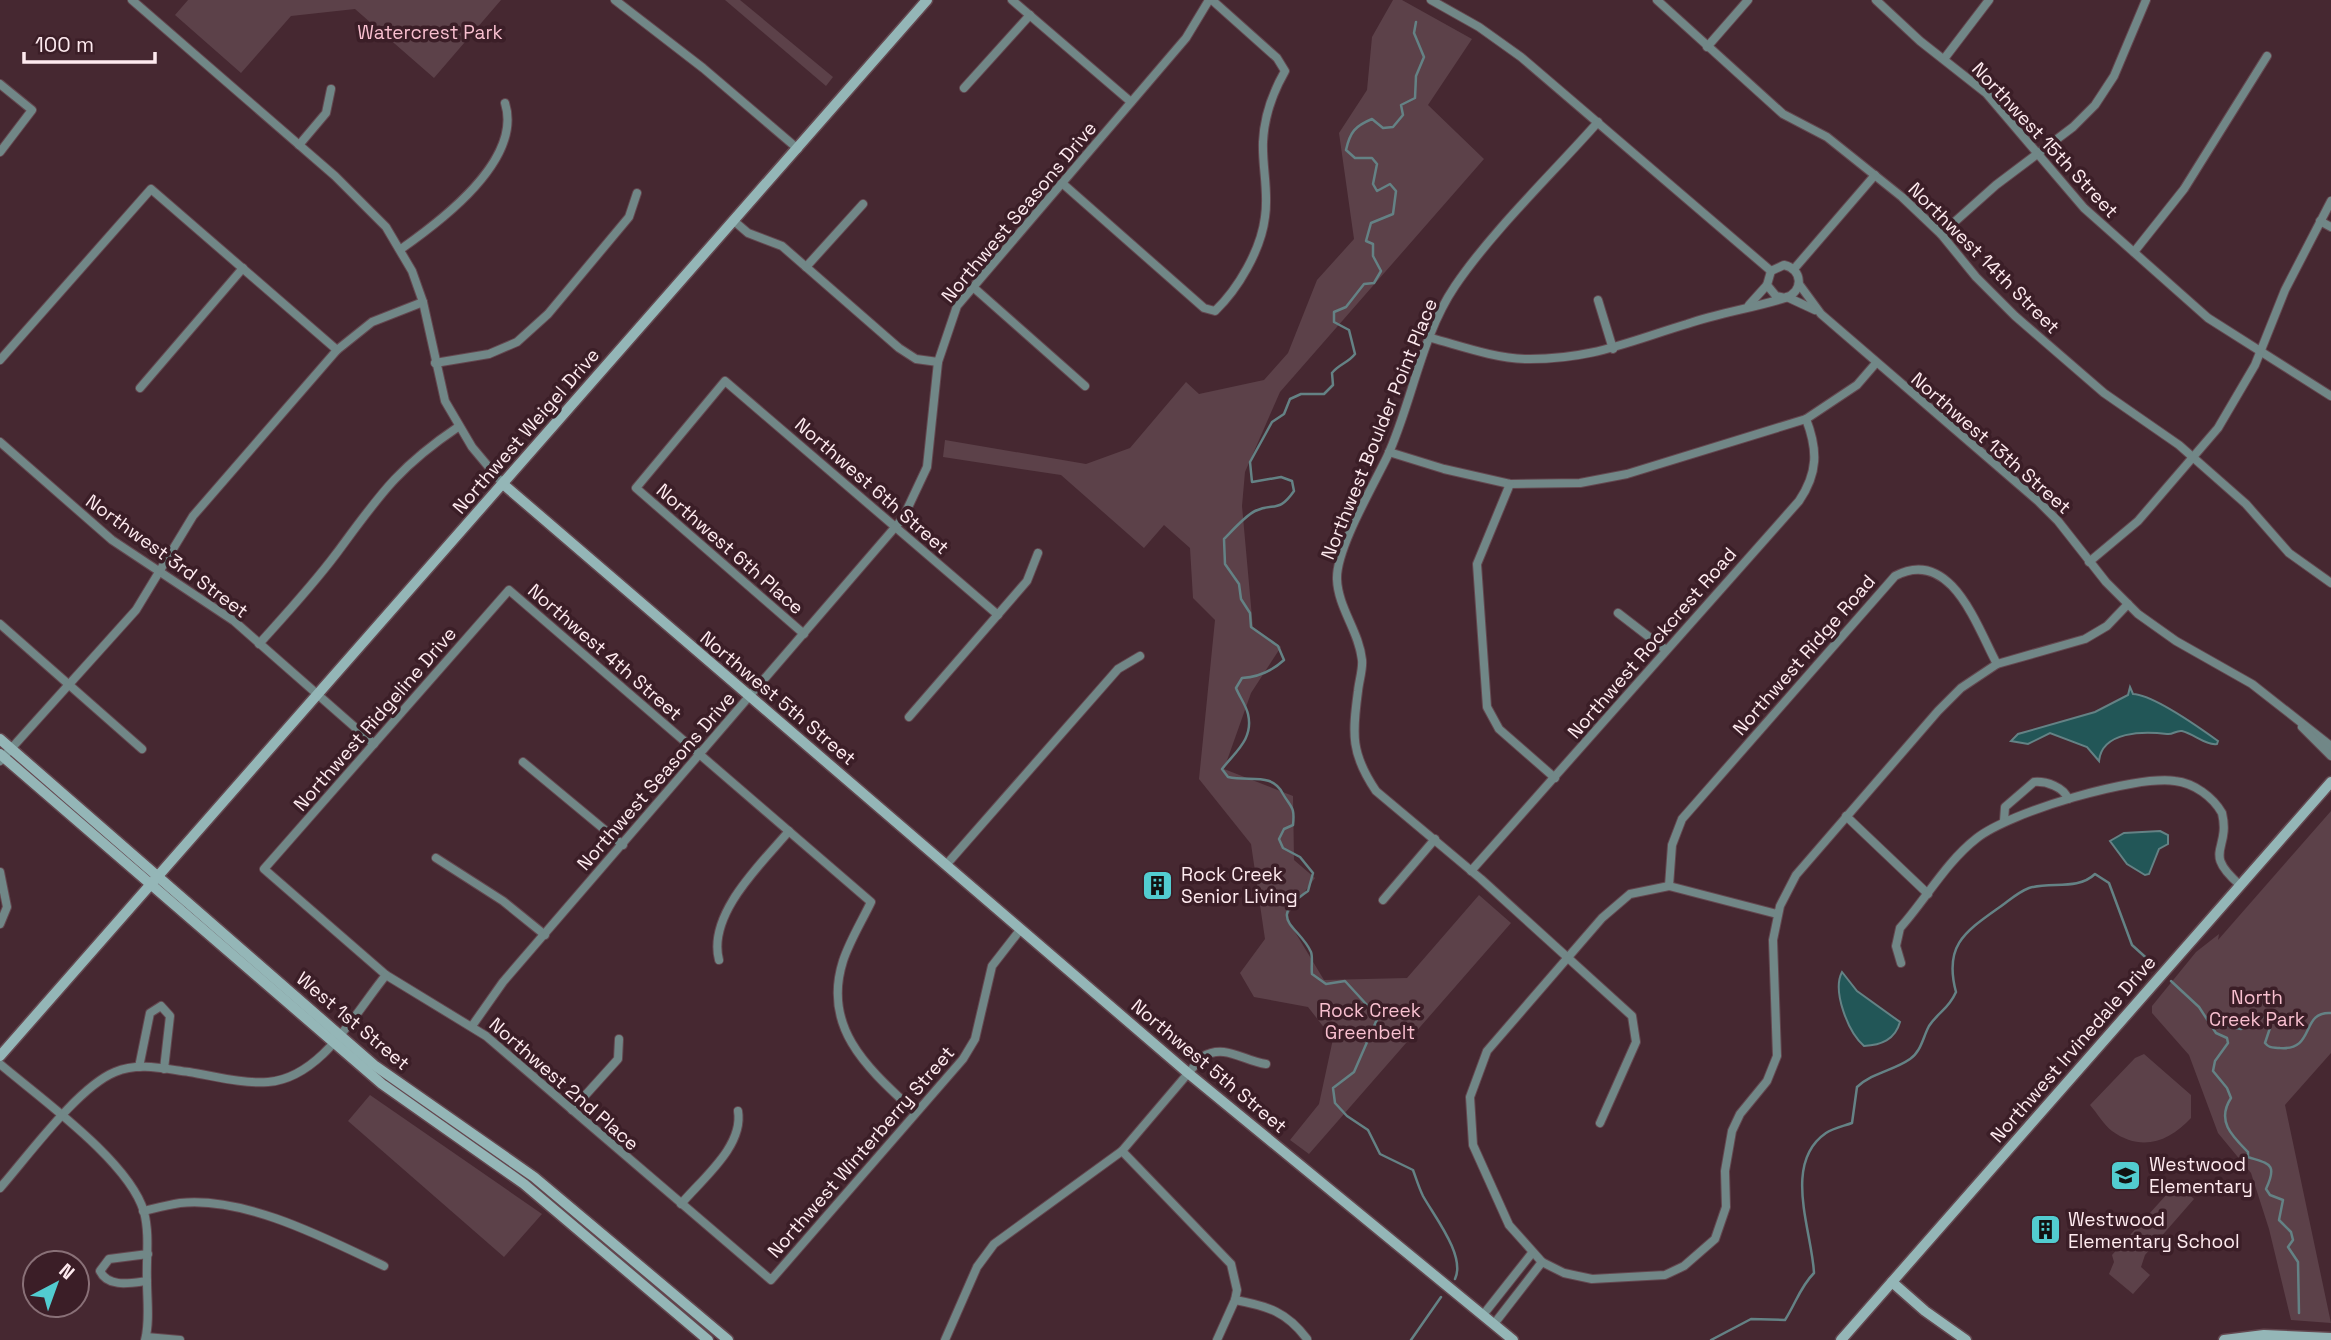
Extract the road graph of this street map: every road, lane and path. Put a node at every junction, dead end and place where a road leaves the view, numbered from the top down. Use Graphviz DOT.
graph roads {
  1 [pos="132,0"];
  2 [pos="615,0"];
  3 [pos="927,0"];
  4 [pos="1012,0"];
  5 [pos="1210,0"];
  6 [pos="1431,0"];
  7 [pos="1657,0"];
  8 [pos="1748,0"];
  9 [pos="1875,0"];
  10 [pos="1989,0"];
  11 [pos="2146,0"];
  12 [pos="1030,15"];
  13 [pos="1707,47"];
  14 [pos="2267,56"];
  15 [pos="1944,59"];
  16 [pos="0,84"];
  17 [pos="964,88"];
  18 [pos="331,89"];
  19 [pos="1131,102"];
  20 [pos="505,103"];
  21 [pos="1598,122"];
  22 [pos="299,145"];
  23 [pos="798,149"];
  24 [pos="0,152"];
  25 [pos="2038,153"];
  26 [pos="1875,175"];
  27 [pos="1062,183"];
  28 [pos="637,193"];
  29 [pos="2331,201"];
  30 [pos="863,204"];
  31 [pos="734,221"];
  32 [pos="2320,221"];
  33 [pos="2331,227"];
  34 [pos="1941,234"];
  35 [pos="401,249"];
  36 [pos="2134,253"];
  37 [pos="806,267"];
  38 [pos="243,268"];
  39 [pos="1794,270"];
  40 [pos="1771,271"];
  41 [pos="1799,284"];
  42 [pos="1767,285"];
  43 [pos="973,286"];
  44 [pos="1786,298"];
  45 [pos="1598,300"];
  46 [pos="423,302"];
  47 [pos="1744,308"];
  48 [pos="1821,314"];
  49 [pos="1431,338"];
  50 [pos="1613,349"];
  51 [pos="337,350"];
  52 [pos="2261,354"];
  53 [pos="0,360"];
  54 [pos="938,362"];
  55 [pos="435,363"];
  56 [pos="1877,363"];
  57 [pos="725,381"];
  58 [pos="1085,386"];
  59 [pos="140,388"];
  60 [pos="2331,396"];
  61 [pos="1806,419"];
  62 [pos="458,427"];
  63 [pos="0,442"];
  64 [pos="1389,452"];
  65 [pos="2194,458"];
  66 [pos="503,484"];
  67 [pos="1510,484"];
  68 [pos="896,527"];
  69 [pos="1038,552"];
  70 [pos="2089,562"];
  71 [pos="160,572"];
  72 [pos="2331,583"];
  73 [pos="509,590"];
  74 [pos="2128,604"];
  75 [pos="1618,613"];
  76 [pos="998,615"];
  77 [pos="0,624"];
  78 [pos="804,634"];
  79 [pos="259,645"];
  80 [pos="1666,650"];
  81 [pos="1140,656"];
  82 [pos="1997,664"];
  83 [pos="68,684"];
  84 [pos="316,695"];
  85 [pos="749,697"];
  86 [pos="909,717"];
  87 [pos="2301,725"];
  88 [pos="0,739"];
  89 [pos="374,744"];
  90 [pos="2331,746"];
  91 [pos="142,749"];
  92 [pos="701,754"];
  93 [pos="4,755"];
  94 [pos="2331,756"];
  95 [pos="523,762"];
  96 [pos="1555,778"];
  97 [pos="2331,782"];
  98 [pos="2068,799"];
  99 [pos="1846,816"];
  100 [pos="2004,821"];
  101 [pos="789,831"];
  102 [pos="1435,839"];
  103 [pos="623,845"];
  104 [pos="436,858"];
  105 [pos="946,865"];
  106 [pos="264,869"];
  107 [pos="1471,871"];
  108 [pos="0,872"];
  109 [pos="154,880"];
  110 [pos="2240,885"];
  111 [pos="1669,886"];
  112 [pos="1928,894"];
  113 [pos="1383,901"];
  114 [pos="1777,914"];
  115 [pos="0,925"];
  116 [pos="1020,930"];
  117 [pos="545,935"];
  118 [pos="1568,957"];
  119 [pos="719,960"];
  120 [pos="1900,963"];
  121 [pos="386,975"];
  122 [pos="472,1026"];
  123 [pos="336,1037"];
  124 [pos="619,1039"];
  125 [pos="0,1056"];
  126 [pos="0,1064"];
  127 [pos="1266,1064"];
  128 [pos="139,1066"];
  129 [pos="164,1069"];
  130 [pos="1188,1073"];
  131 [pos="572,1111"];
  132 [pos="738,1111"];
  133 [pos="916,1113"];
  134 [pos="62,1118"];
  135 [pos="1600,1123"];
  136 [pos="1122,1151"];
  137 [pos="0,1188"];
  138 [pos="681,1204"];
  139 [pos="143,1211"];
  140 [pos="1532,1253"];
  141 [pos="148,1254"];
  142 [pos="1542,1262"];
  143 [pos="384,1266"];
  144 [pos="771,1280"];
  145 [pos="147,1281"];
  146 [pos="1892,1282"];
  147 [pos="1235,1300"];
  148 [pos="1483,1315"];
  149 [pos="1494,1324"];
  150 [pos="145,1338"];
  151 [pos="2331,1338"];
  152 [pos="1307,1339"];
  153 [pos="1960,1339"];
  154 [pos="180,1340"];
  155 [pos="708,1340"];
  156 [pos="728,1340"];
  157 [pos="945,1340"];
  158 [pos="1217,1340"];
  159 [pos="1513,1340"];
  160 [pos="1841,1340"];
  161 [pos="2224,1340"];
  1 -- 22 [label="street, Northwest 5th Street"];
  2 -- 23 [label="street"];
  3 -- 23 [label="street, Northwest Weigel Drive"];
  4 -- 12 [label="street"];
  5 -- 19 [label="street, Northwest Seasons Drive"];
  5 -- 27 [label="street"];
  6 -- 21 [label="street"];
  7 -- 13 [label="street, Northwest 14th Street"];
  8 -- 13 [label="street"];
  9 -- 15 [label="street, Northwest 15th Street"];
  10 -- 15 [label="street"];
  11 -- 25 [label="street"];
  12 -- 17 [label="street"];
  12 -- 19 [label="street"];
  13 -- 26 [label="street, Northwest 14th Street"];
  14 -- 36 [label="street"];
  15 -- 25 [label="street, Northwest 15th Street"];
  16 -- 24 [label="street"];
  18 -- 22 [label="street"];
  19 -- 27 [label="street, Northwest Seasons Drive"];
  20 -- 35 [label="street"];
  21 -- 40 [label="street"];
  21 -- 49 [label="street, Northwest Boulder Point Place"];
  22 -- 35 [label="street, Northwest 5th Street"];
  23 -- 31 [label="street, Northwest Weigel Drive"];
  25 -- 34 [label="street"];
  25 -- 36 [label="street, Northwest 15th Street"];
  26 -- 34 [label="street, Northwest 14th Street"];
  26 -- 39 [label="street"];
  27 -- 43 [label="street, Northwest Seasons Drive"];
  28 -- 55 [label="street"];
  29 -- 32 [label="street"];
  30 -- 37 [label="street"];
  31 -- 37 [label="street"];
  31 -- 66 [label="street, Northwest Weigel Drive"];
  32 -- 33 [label="street"];
  32 -- 52 [label="street"];
  34 -- 65 [label="street, Northwest 14th Street"];
  35 -- 46 [label="street, Northwest 5th Street"];
  36 -- 52 [label="street, Northwest 15th Street"];
  37 -- 54 [label="street"];
  38 -- 51 [label="street"];
  38 -- 53 [label="street"];
  38 -- 59 [label="street"];
  39 -- 40 [label="street"];
  39 -- 41 [label="street"];
  40 -- 42 [label="street"];
  41 -- 44 [label="street"];
  41 -- 48 [label="street, Northwest 13th Street"];
  42 -- 44 [label="street"];
  42 -- 47 [label="street"];
  43 -- 54 [label="street, Northwest Seasons Drive"];
  43 -- 58 [label="street"];
  44 -- 47 [label="street"];
  44 -- 48 [label="street, Northwest 13th Street"];
  45 -- 50 [label="street"];
  46 -- 51 [label="street"];
  46 -- 55 [label="street, Northwest 5th Street"];
  47 -- 50 [label="street"];
  48 -- 56 [label="street, Northwest 13th Street"];
  49 -- 50 [label="street"];
  49 -- 64 [label="street, Northwest Boulder Point Place"];
  51 -- 71 [label="street"];
  52 -- 60 [label="street, Northwest 15th Street"];
  52 -- 65 [label="street"];
  54 -- 68 [label="street, Northwest Seasons Drive"];
  55 -- 62 [label="street, Northwest 5th Street"];
  56 -- 61 [label="street"];
  56 -- 70 [label="street, Northwest 13th Street"];
  57 -- 68 [label="street, Northwest 6th Street"];
  57 -- 78 [label="street, Northwest 6th Place"];
  61 -- 67 [label="street"];
  61 -- 80 [label="street, Northwest Rockcrest Road"];
  62 -- 66 [label="street, Northwest 5th Street"];
  62 -- 79 [label="street"];
  63 -- 71 [label="street, Northwest 3rd Street"];
  64 -- 67 [label="street"];
  64 -- 102 [label="street, Northwest Boulder Point Place"];
  65 -- 70 [label="street"];
  65 -- 72 [label="street, Northwest 14th Street"];
  66 -- 84 [label="street, Northwest Weigel Drive"];
  66 -- 85 [label="street, Northwest 5th Street"];
  67 -- 96 [label="street"];
  68 -- 76 [label="street, Northwest 6th Street"];
  68 -- 78 [label="street, Northwest Seasons Drive"];
  69 -- 76 [label="street"];
  70 -- 74 [label="street, Northwest 13th Street"];
  71 -- 79 [label="street, Northwest 3rd Street"];
  71 -- 83 [label="street"];
  73 -- 89 [label="street, Northwest Ridgeline Drive"];
  73 -- 92 [label="street, Northwest 4th Street"];
  74 -- 82 [label="street"];
  74 -- 87 [label="street, Northwest 13th Street"];
  75 -- 80 [label="street"];
  76 -- 86 [label="street"];
  77 -- 83 [label="street"];
  78 -- 85 [label="street, Northwest Seasons Drive"];
  79 -- 84 [label="street, Northwest 3rd Street"];
  80 -- 96 [label="street, Northwest Rockcrest Road"];
  81 -- 105 [label="street"];
  82 -- 99 [label="street"];
  82 -- 111 [label="street, Northwest Ridge Road"];
  83 -- 91 [label="street"];
  83 -- 93 [label="street"];
  84 -- 89 [label="street, Northwest 3rd Street"];
  84 -- 109 [label="street, Northwest Weigel Drive"];
  85 -- 92 [label="street, Northwest Seasons Drive"];
  85 -- 105 [label="street, Northwest 5th Street"];
  87 -- 90 [label="street, Northwest 13th Street"];
  87 -- 94 [label="street, Northwest 13th Street"];
  88 -- 93 [label="street, West 1st Street"];
  89 -- 106 [label="street, Northwest Ridgeline Drive"];
  92 -- 101 [label="street, Northwest 4th Street"];
  92 -- 103 [label="street, Northwest Seasons Drive"];
  93 -- 109 [label="street, West 1st Street"];
  95 -- 103 [label="street"];
  96 -- 107 [label="street, Northwest Rockcrest Road"];
  97 -- 110 [label="street, Northwest Irvinedale Drive"];
  98 -- 100 [label="street"];
  98 -- 100 [label="street"];
  98 -- 110 [label="street"];
  99 -- 112 [label="street"];
  99 -- 114 [label="street"];
  100 -- 112 [label="street"];
  101 -- 119 [label="street"];
  101 -- 133 [label="street, Northwest 4th Street"];
  102 -- 107 [label="street, Northwest Boulder Point Place"];
  102 -- 113 [label="street"];
  103 -- 117 [label="street, Northwest Seasons Drive"];
  104 -- 117 [label="street"];
  105 -- 116 [label="street, Northwest 5th Street"];
  106 -- 121 [label="street, Northwest 2nd Place"];
  107 -- 118 [label="street, Northwest Boulder Point Place"];
  108 -- 115 [label="street"];
  109 -- 123 [label="street, West 1st Street"];
  109 -- 125 [label="street, Northwest Weigel Drive"];
  110 -- 146 [label="street, Northwest Irvinedale Drive"];
  111 -- 114 [label="street"];
  111 -- 118 [label="street"];
  112 -- 120 [label="street"];
  114 -- 142 [label="street"];
  116 -- 130 [label="street, Northwest 5th Street"];
  116 -- 133 [label="street, Northwest Winterberry Street"];
  117 -- 122 [label="street, Northwest Seasons Drive"];
  118 -- 135 [label="street, Northwest Boulder Point Place"];
  118 -- 140 [label="street"];
  121 -- 122 [label="street, Northwest 2nd Place"];
  121 -- 123 [label="street"];
  122 -- 131 [label="street, Northwest 2nd Place"];
  123 -- 129 [label="street"];
  123 -- 155 [label="street, West 1st Street"];
  123 -- 156 [label="street, West 1st Street"];
  124 -- 131 [label="street"];
  126 -- 134 [label="street"];
  127 -- 130 [label="street"];
  128 -- 129 [label="street"];
  128 -- 129 [label="street"];
  128 -- 134 [label="street"];
  130 -- 136 [label="street"];
  130 -- 148 [label="street, Northwest 5th Street"];
  131 -- 138 [label="street, Northwest 2nd Place"];
  132 -- 138 [label="street"];
  133 -- 144 [label="street, Northwest Winterberry Street"];
  134 -- 137 [label="street"];
  134 -- 139 [label="street"];
  136 -- 147 [label="street"];
  136 -- 157 [label="street"];
  138 -- 144 [label="street, Northwest 2nd Place"];
  139 -- 141 [label="street"];
  139 -- 143 [label="street"];
  140 -- 142 [label="street"];
  140 -- 148 [label="street"];
  141 -- 145 [label="street"];
  141 -- 145 [label="street"];
  142 -- 149 [label="street"];
  145 -- 150 [label="street"];
  146 -- 153 [label="street"];
  146 -- 160 [label="street, Northwest Irvinedale Drive"];
  147 -- 152 [label="street"];
  147 -- 158 [label="street"];
  148 -- 149 [label="street, Northwest 5th Street"];
  149 -- 159 [label="street, Northwest 5th Street"];
  150 -- 154 [label="street"];
  151 -- 161 [label="street"];
}
